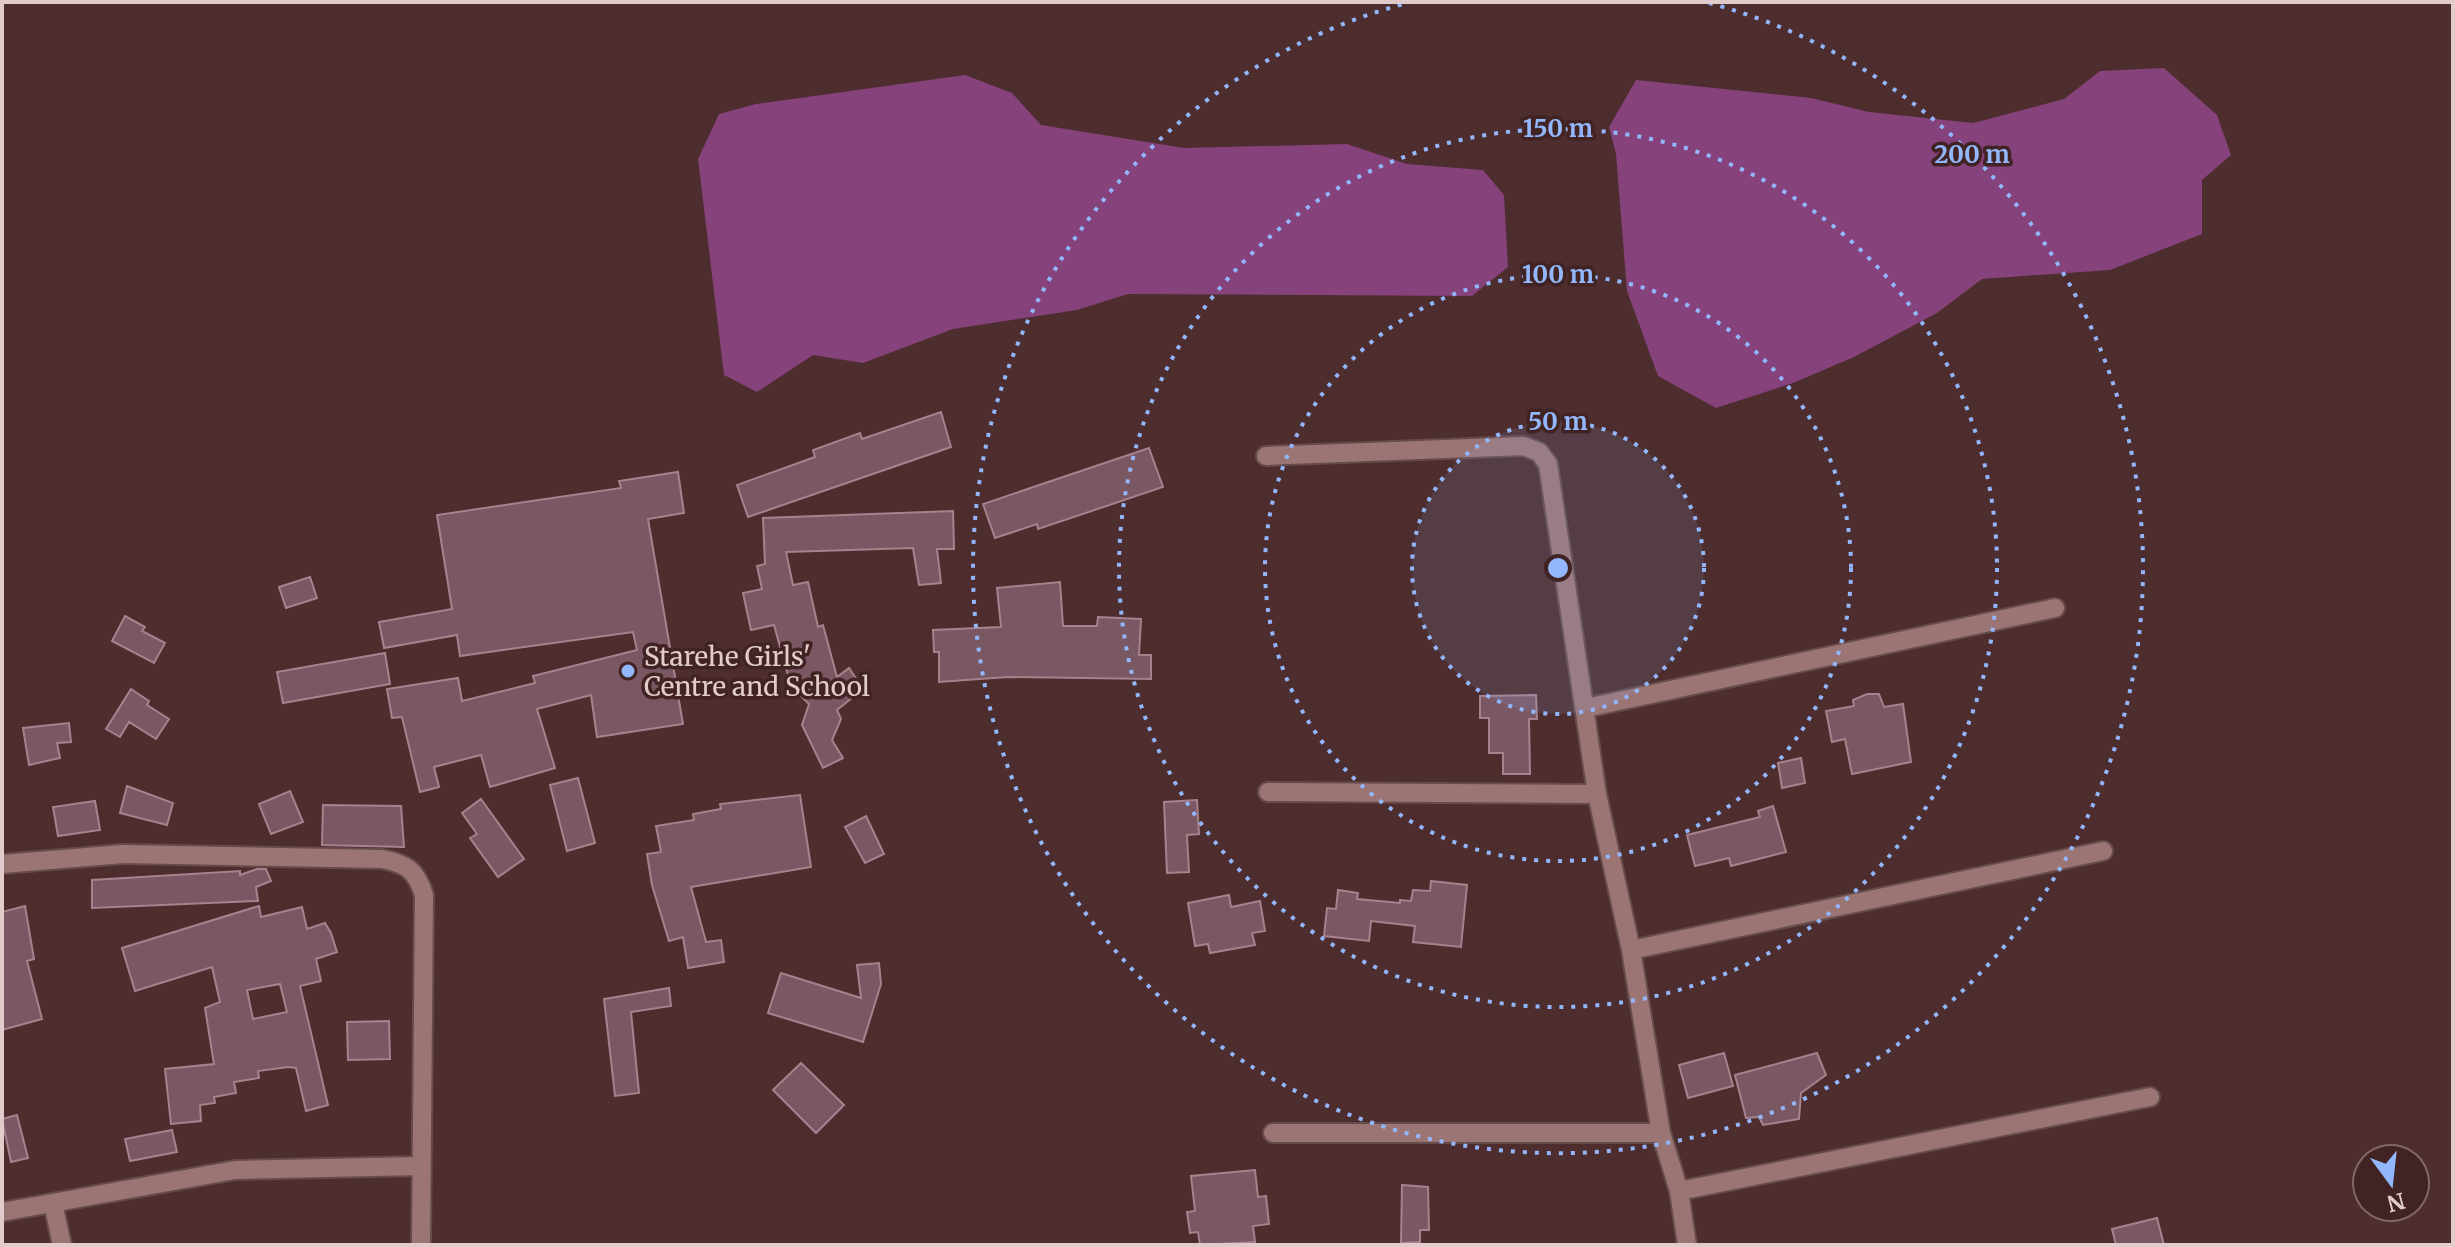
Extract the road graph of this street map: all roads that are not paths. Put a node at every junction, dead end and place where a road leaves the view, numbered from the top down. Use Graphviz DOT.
graph roads {
  1 [pos="1266,456"];
  2 [pos="2055,608"];
  3 [pos="1586,708"];
  4 [pos="1268,792"];
  5 [pos="1597,794"];
  6 [pos="2103,851"];
  7 [pos="2,864"];
  8 [pos="1631,950"];
  9 [pos="2150,1097"];
  10 [pos="1273,1133"];
  11 [pos="1661,1133"];
  12 [pos="420,1166"];
  13 [pos="1679,1191"];
  14 [pos="53,1203"];
  15 [pos="2,1212"];
  16 [pos="62,1245"];
  17 [pos="421,1245"];
  18 [pos="1687,1245"];
  1 -- 3 [label="street"];
  2 -- 3 [label="street"];
  3 -- 5 [label="street"];
  4 -- 5 [label="street"];
  5 -- 8 [label="street"];
  6 -- 8 [label="street"];
  7 -- 12 [label="street"];
  8 -- 11 [label="street"];
  9 -- 13 [label="street"];
  10 -- 11 [label="street"];
  11 -- 13 [label="street"];
  12 -- 14 [label="street"];
  12 -- 17 [label="street"];
  13 -- 18 [label="street"];
  14 -- 15 [label="street"];
  14 -- 16 [label="street"];
}
